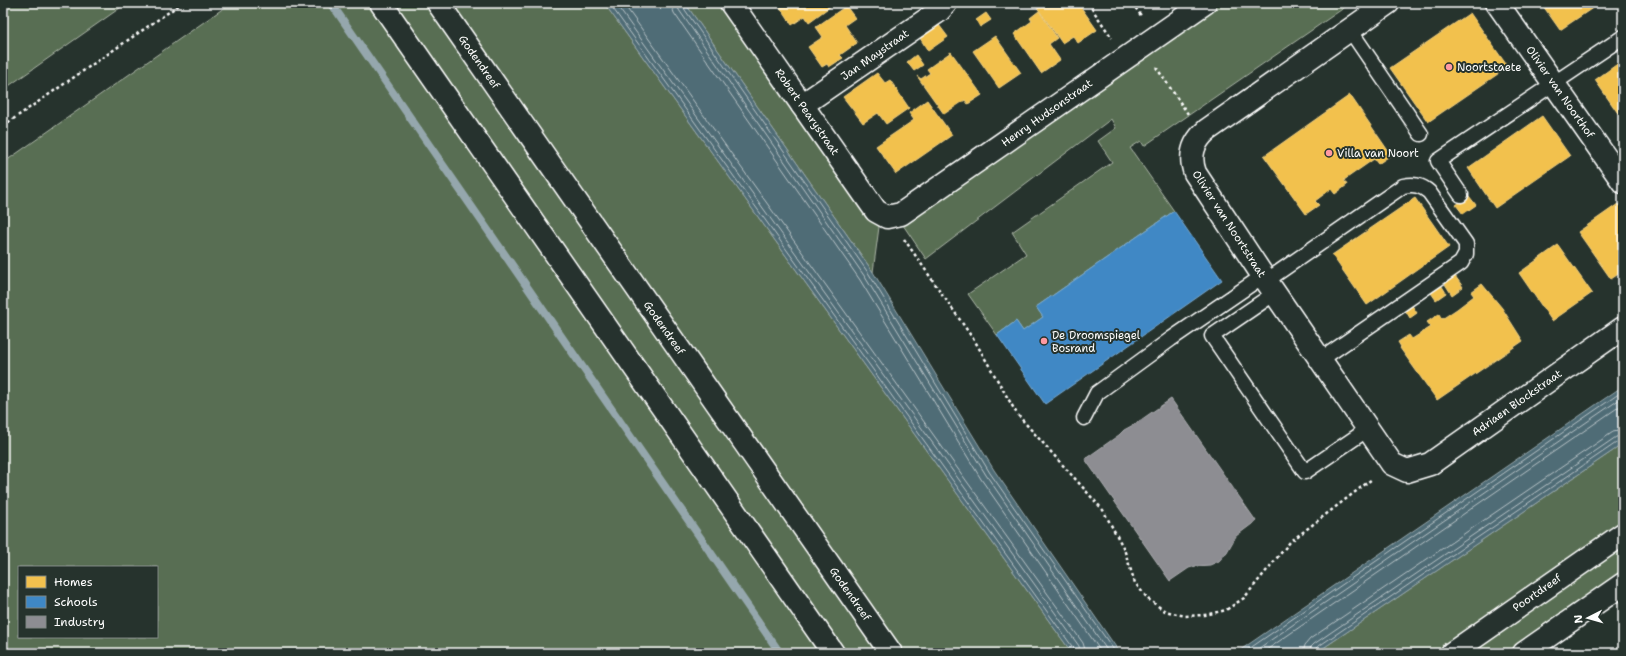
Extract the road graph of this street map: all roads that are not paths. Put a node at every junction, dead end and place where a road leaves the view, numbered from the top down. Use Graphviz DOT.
graph roads {
  1 [pos="381,3"];
  2 [pos="438,3"];
  3 [pos="731,3"];
  4 [pos="946,3"];
  5 [pos="1205,3"];
  6 [pos="1388,3"];
  7 [pos="1498,3"];
  8 [pos="1350,30"];
  9 [pos="1623,37"];
  10 [pos="1554,84"];
  11 [pos="802,105"];
  12 [pos="1421,134"];
  13 [pos="1623,182"];
  14 [pos="1461,195"];
  15 [pos="887,217"];
  16 [pos="1268,283"];
  17 [pos="1623,328"];
  18 [pos="1320,360"];
  19 [pos="1084,418"];
  20 [pos="1368,429"];
  21 [pos="1399,468"];
  22 [pos="1623,534"];
  23 [pos="1623,584"];
  24 [pos="833,653"];
  25 [pos="891,653"];
  26 [pos="1452,653"];
  27 [pos="1524,653"];
  1 -- 24 [label="street"];
  2 -- 25 [label="street, Godendreef"];
  3 -- 11 [label="street, Robert Pearystraat"];
  4 -- 11 [label="street, Jan Maystraat"];
  5 -- 15 [label="street, Henry Hudsonstraat"];
  6 -- 8 [label="street, Olivier van Noortstraat"];
  7 -- 10 [label="street, Olivier van Noorthof"];
  8 -- 12 [label="lane"];
  8 -- 16 [label="street, Olivier van Noortstraat"];
  9 -- 10 [label="lane"];
  10 -- 13 [label="street, Olivier van Noorthof"];
  10 -- 14 [label="lane"];
  11 -- 15 [label="street, Robert Pearystraat"];
  16 -- 18 [label="street, Olivier van Noortstraat"];
  16 -- 18 [label="lane"];
  16 -- 19 [label="lane"];
  16 -- 20 [label="lane"];
  17 -- 21 [label="street, Adriaen Blockstraat"];
  18 -- 20 [label="street, Olivier van Noortstraat"];
  20 -- 21 [label="street, Olivier van Noortstraat"];
  22 -- 26 [label="street, Poortdreef"];
  23 -- 27 [label="street"];
}
